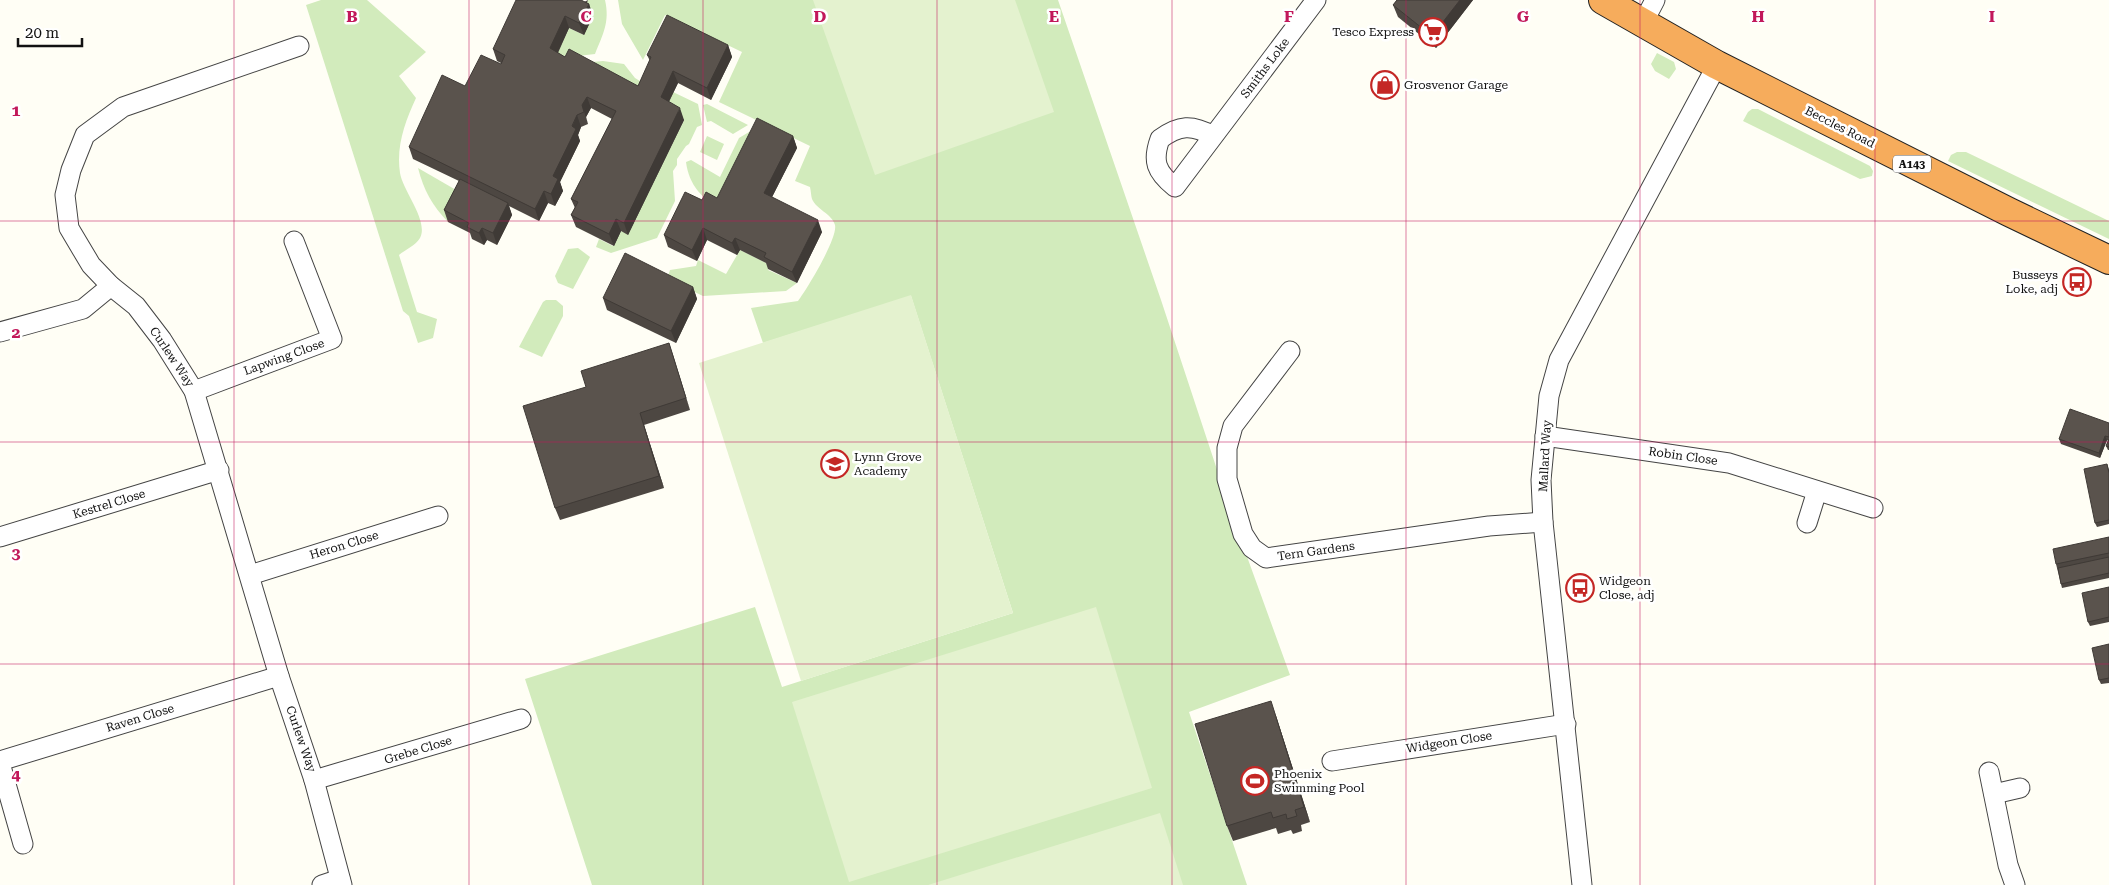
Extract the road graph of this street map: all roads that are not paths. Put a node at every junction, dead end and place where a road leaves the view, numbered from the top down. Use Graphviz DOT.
graph roads {
  1 [pos="1316,0"];
  2 [pos="1603,0"];
  3 [pos="1649,11"];
  4 [pos="299,46"];
  5 [pos="1717,65"];
  6 [pos="1213,136"];
  7 [pos="294,241"];
  8 [pos="2109,260"];
  9 [pos="111,286"];
  10 [pos="0,332"];
  11 [pos="1290,351"];
  12 [pos="194,391"];
  13 [pos="1545,436"];
  14 [pos="219,470"];
  15 [pos="1817,491"];
  16 [pos="1873,508"];
  17 [pos="438,516"];
  18 [pos="1543,522"];
  19 [pos="1807,523"];
  20 [pos="0,538"];
  21 [pos="250,575"];
  22 [pos="279,676"];
  23 [pos="521,719"];
  24 [pos="1566,724"];
  25 [pos="1332,761"];
  26 [pos="0,762"];
  27 [pos="1989,772"];
  28 [pos="314,780"];
  29 [pos="2020,788"];
  30 [pos="1994,794"];
  31 [pos="23,844"];
  32 [pos="341,882"];
  33 [pos="322,885"];
  34 [pos="1582,885"];
  35 [pos="2015,885"];
  1 -- 6 [label="street, Smiths Loke"];
  2 -- 3 [label="highway, Beccles Road / A143"];
  3 -- 5 [label="highway, Beccles Road / A143"];
  4 -- 9 [label="street, Curlew Way"];
  5 -- 8 [label="highway, Beccles Road / A143"];
  5 -- 13 [label="street, Mallard Way"];
  7 -- 12 [label="street, Lapwing Close"];
  9 -- 10 [label="street"];
  9 -- 12 [label="street, Curlew Way"];
  11 -- 18 [label="street, Tern Gardens"];
  12 -- 14 [label="street, Curlew Way"];
  13 -- 15 [label="street, Robin Close"];
  13 -- 18 [label="street, Mallard Way"];
  14 -- 20 [label="street, Kestrel Close"];
  14 -- 21 [label="street, Curlew Way"];
  15 -- 16 [label="street, Robin Close"];
  15 -- 19 [label="street"];
  17 -- 21 [label="street, Heron Close"];
  18 -- 24 [label="street, Mallard Way"];
  21 -- 22 [label="street, Curlew Way"];
  22 -- 26 [label="street, Raven Close"];
  22 -- 28 [label="street, Curlew Way"];
  23 -- 28 [label="street, Grebe Close"];
  24 -- 25 [label="street, Widgeon Close"];
  24 -- 34 [label="street, Mallard Way"];
  26 -- 31 [label="street, Raven Close"];
  27 -- 30 [label="street"];
  28 -- 32 [label="street, Curlew Way"];
  29 -- 30 [label="street"];
  30 -- 35 [label="street"];
  32 -- 33 [label="street"];
}
